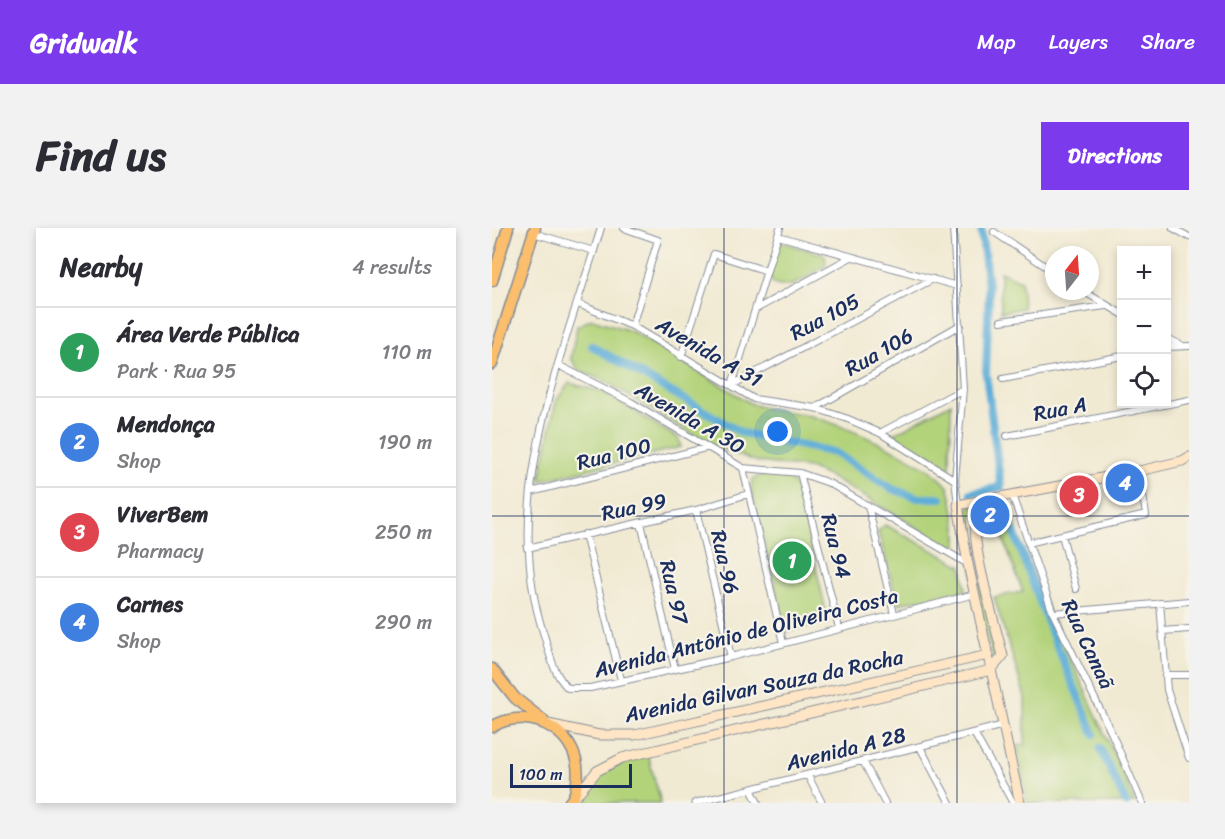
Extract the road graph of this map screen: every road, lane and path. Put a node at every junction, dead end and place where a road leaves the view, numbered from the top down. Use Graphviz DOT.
graph roads {
  1 [pos="508,228"];
  2 [pos="601,228"];
  3 [pos="624,228"];
  4 [pos="780,228"];
  5 [pos="953,228"];
  6 [pos="1173,228"];
  7 [pos="534,230"];
  8 [pos="994,232"];
  9 [pos="778,236"];
  10 [pos="1189,237"];
  11 [pos="594,251"];
  12 [pos="851,258"];
  13 [pos="1045,266"];
  14 [pos="767,271"];
  15 [pos="933,279"];
  16 [pos="492,281"];
  17 [pos="957,286"];
  18 [pos="1097,300"];
  19 [pos="578,304"];
  20 [pos="1106,306"];
  21 [pos="756,309"];
  22 [pos="1117,312"];
  23 [pos="1001,321"];
  24 [pos="960,325"];
  25 [pos="632,326"];
  26 [pos="1171,340"];
  27 [pos="1180,345"];
  28 [pos="1189,346"];
  29 [pos="1171,347"];
  30 [pos="681,357"];
  31 [pos="1117,357"];
  32 [pos="492,364"];
  33 [pos="558,365"];
  34 [pos="1003,379"];
  35 [pos="732,385"];
  36 [pos="963,389"];
  37 [pos="1189,400"];
  38 [pos="815,408"];
  39 [pos="880,433"];
  40 [pos="1007,436"];
  41 [pos="705,448"];
  42 [pos="1189,459"];
  43 [pos="743,468"];
  44 [pos="1139,471"];
  45 [pos="800,473"];
  46 [pos="955,480"];
  47 [pos="531,492"];
  48 [pos="748,494"];
  49 [pos="1012,495"];
  50 [pos="994,499"];
  51 [pos="958,505"];
  52 [pos="868,506"];
  53 [pos="696,510"];
  54 [pos="641,523"];
  55 [pos="585,534"];
  56 [pos="1062,535"];
  57 [pos="1028,543"];
  58 [pos="527,548"];
  59 [pos="968,564"];
  60 [pos="1076,590"];
  61 [pos="975,594"];
  62 [pos="1189,601"];
  63 [pos="1160,603"];
  64 [pos="1053,613"];
  65 [pos="894,614"];
  66 [pos="839,628"];
  67 [pos="1189,629"];
  68 [pos="1163,631"];
  69 [pos="783,643"];
  70 [pos="988,655"];
  71 [pos="731,657"];
  72 [pos="492,669"];
  73 [pos="675,669"];
  74 [pos="991,670"];
  75 [pos="1165,675"];
  76 [pos="1189,675"];
  77 [pos="621,680"];
  78 [pos="548,724"];
  79 [pos="1004,725"];
  80 [pos="492,727"];
  81 [pos="974,733"];
  82 [pos="920,747"];
  83 [pos="1189,758"];
  84 [pos="863,761"];
  85 [pos="808,776"];
  86 [pos="751,789"];
  87 [pos="573,801"];
  88 [pos="695,803"];
  89 [pos="759,803"];
  90 [pos="822,803"];
  91 [pos="885,803"];
  92 [pos="950,803"];
  93 [pos="1013,803"];
  94 [pos="1020,803"];
  95 [pos="1142,803"];
  1 -- 16 [label="main road"];
  2 -- 11 [label="street, Avenida Antônio de Oliveira Costa"];
  3 -- 25 [label="street"];
  4 -- 9 [label="street"];
  5 -- 17 [label="street"];
  6 -- 10 [label="street"];
  7 -- 11 [label="street"];
  7 -- 32 [label="main road"];
  8 -- 13 [label="street"];
  9 -- 12 [label="street"];
  9 -- 14 [label="street"];
  11 -- 19 [label="street, Avenida Antônio de Oliveira Costa"];
  12 -- 15 [label="street"];
  12 -- 21 [label="street"];
  14 -- 21 [label="street"];
  14 -- 30 [label="street"];
  15 -- 17 [label="street"];
  15 -- 35 [label="street, Rua 105"];
  17 -- 24 [label="street"];
  18 -- 20 [label="street"];
  19 -- 25 [label="street, Avenida A 31"];
  19 -- 33 [label="street, Avenida Antônio de Oliveira Costa"];
  20 -- 22 [label="street"];
  20 -- 23 [label="street"];
  21 -- 35 [label="street"];
  24 -- 36 [label="street"];
  24 -- 38 [label="street, Rua 106"];
  25 -- 30 [label="street, Avenida A 31"];
  26 -- 27 [label="street"];
  27 -- 28 [label="street"];
  27 -- 29 [label="street"];
  30 -- 35 [label="street, Avenida A 31"];
  31 -- 34 [label="street"];
  33 -- 41 [label="street, Avenida A 30"];
  33 -- 47 [label="street, Avenida Antônio de Oliveira Costa"];
  35 -- 38 [label="street, Avenida A 31"];
  36 -- 39 [label="street"];
  36 -- 46 [label="street"];
  37 -- 40 [label="street, Rua A"];
  38 -- 39 [label="street, Avenida A 31"];
  39 -- 46 [label="street, Avenida A 31"];
  41 -- 43 [label="street, Avenida A 30"];
  41 -- 47 [label="street, Rua 100"];
  42 -- 44 [label="street"];
  43 -- 45 [label="street, Avenida A 30"];
  43 -- 48 [label="street"];
  44 -- 49 [label="street"];
  44 -- 56 [label="street"];
  45 -- 52 [label="street, Avenida A 30"];
  45 -- 66 [label="street, Rua 94"];
  46 -- 51 [label="street"];
  47 -- 58 [label="street, Avenida Antônio de Oliveira Costa"];
  48 -- 53 [label="street, Rua 99"];
  48 -- 69 [label="street"];
  49 -- 50 [label="street"];
  49 -- 57 [label="street, Rua Canaã"];
  50 -- 51 [label="street"];
  50 -- 74 [label="street"];
  51 -- 59 [label="street"];
  52 -- 59 [label="street, Avenida A 30"];
  52 -- 65 [label="street"];
  53 -- 54 [label="street, Rua 99"];
  53 -- 71 [label="street, Rua 96"];
  54 -- 55 [label="street, Rua 99"];
  54 -- 73 [label="street, Rua 97"];
  55 -- 58 [label="street, Rua 99"];
  55 -- 77 [label="street"];
  56 -- 57 [label="street"];
  56 -- 60 [label="street"];
  57 -- 64 [label="street, Rua Canaã"];
  58 -- 77 [label="street, Avenida Antônio de Oliveira Costa"];
  59 -- 61 [label="street"];
  61 -- 65 [label="street, Avenida Antônio de Oliveira Costa"];
  61 -- 70 [label="street"];
  62 -- 63 [label="street"];
  63 -- 64 [label="street"];
  63 -- 68 [label="street"];
  64 -- 95 [label="street, Rua Canaã"];
  65 -- 66 [label="street, Avenida Antônio de Oliveira Costa"];
  66 -- 69 [label="street, Avenida Antônio de Oliveira Costa"];
  67 -- 68 [label="street"];
  68 -- 75 [label="street"];
  69 -- 71 [label="street, Avenida Antônio de Oliveira Costa"];
  70 -- 74 [label="street"];
  70 -- 78 [label="street, Avenida Gilvan Souza da Rocha"];
  71 -- 73 [label="street, Avenida Antônio de Oliveira Costa"];
  72 -- 78 [label="main road"];
  73 -- 77 [label="street, Avenida Antônio de Oliveira Costa"];
  74 -- 79 [label="street"];
  74 -- 87 [label="street"];
  75 -- 76 [label="street"];
  75 -- 83 [label="street"];
  78 -- 80 [label="main road"];
  78 -- 87 [label="main road"];
  79 -- 81 [label="street, Avenida A 28"];
  79 -- 94 [label="street"];
  81 -- 82 [label="street, Avenida A 28"];
  81 -- 93 [label="street"];
  82 -- 84 [label="street, Avenida A 28"];
  82 -- 92 [label="street"];
  84 -- 85 [label="street, Avenida A 28"];
  84 -- 91 [label="street"];
  85 -- 86 [label="street, Avenida A 28"];
  85 -- 90 [label="street"];
  86 -- 88 [label="street, Avenida A 28"];
  86 -- 89 [label="street"];
}
